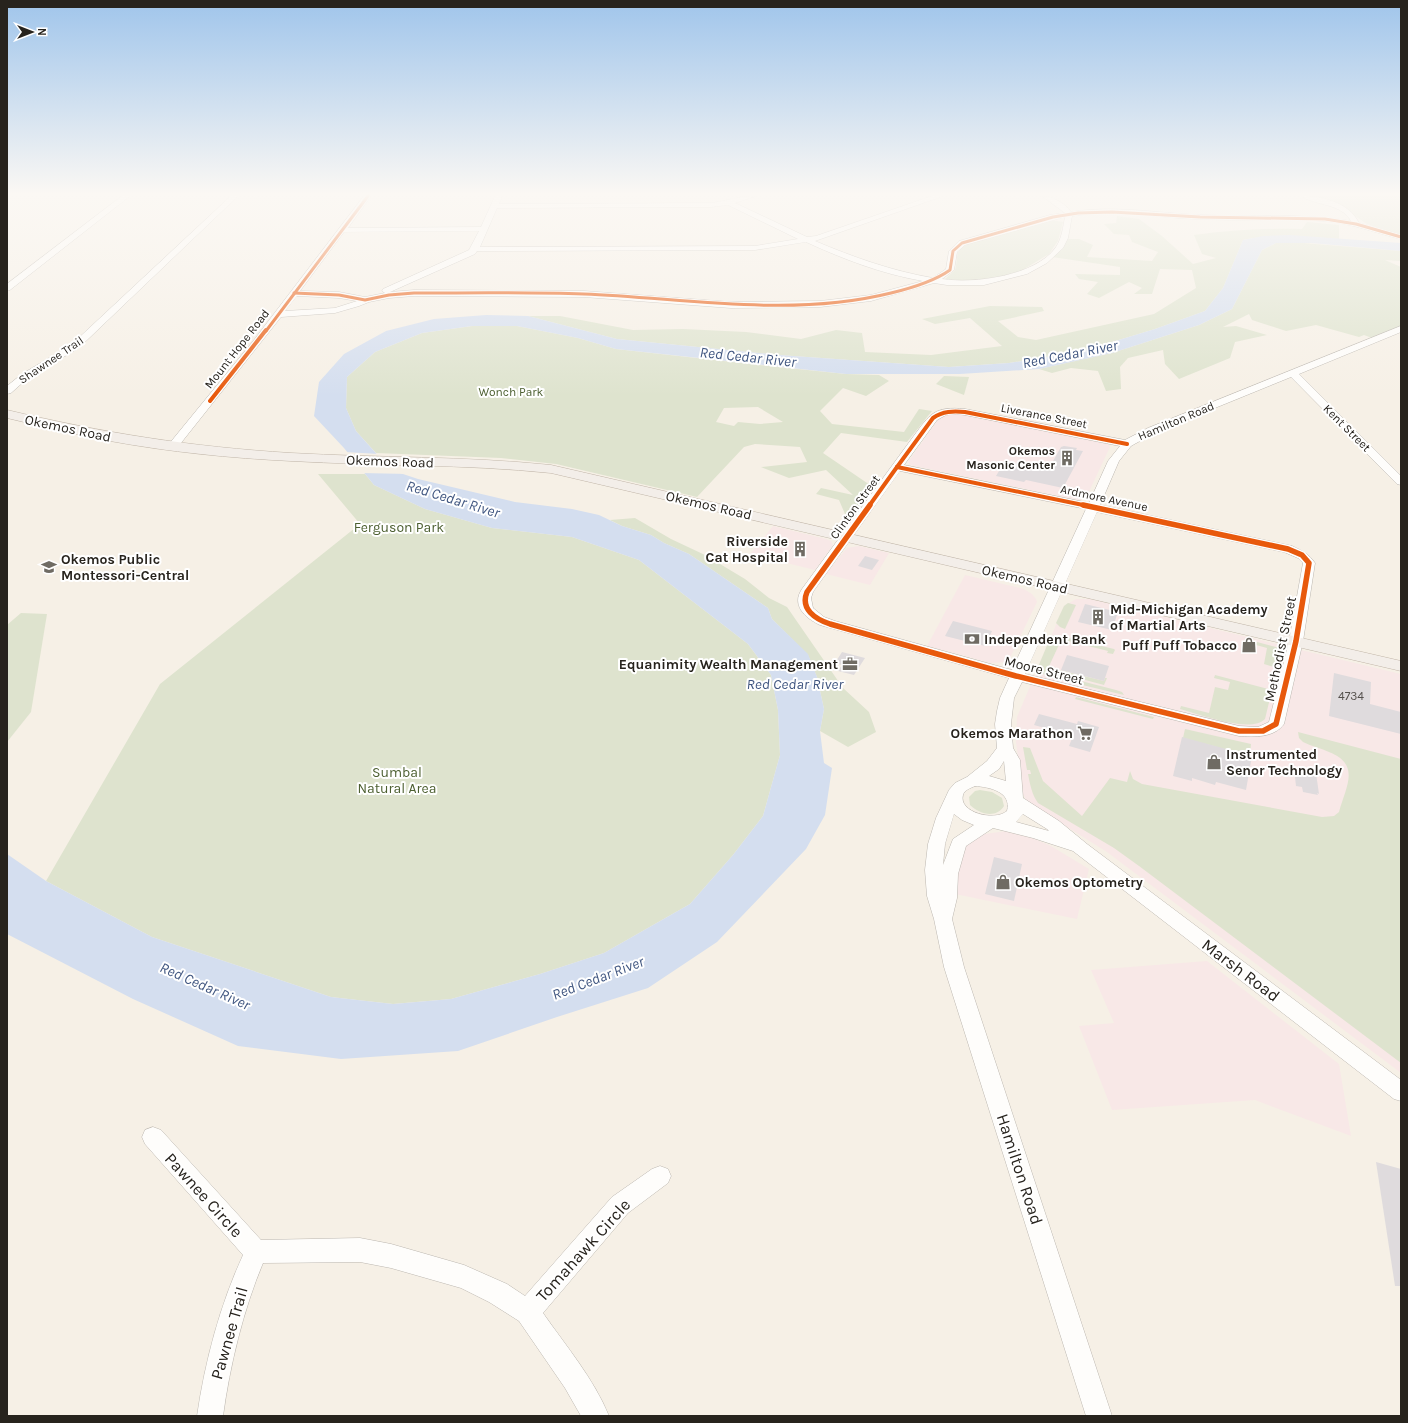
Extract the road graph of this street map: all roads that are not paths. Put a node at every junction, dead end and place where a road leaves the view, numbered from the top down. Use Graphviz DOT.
graph roads {
  1 [pos="40,262"];
  2 [pos="164,262"];
  3 [pos="317,262"];
  4 [pos="450,262"];
  5 [pos="863,262"];
  6 [pos="951,262"];
  7 [pos="1042,262"];
  8 [pos="413,279"];
  9 [pos="931,280"];
  10 [pos="7,288"];
  11 [pos="294,293"];
  12 [pos="421,293"];
  13 [pos="365,300"];
  14 [pos="279,314"];
  15 [pos="1401,329"];
  16 [pos="1293,373"];
  17 [pos="7,391"];
  18 [pos="956,411"];
  19 [pos="7,414"];
  20 [pos="1127,444"];
  21 [pos="173,446"];
  22 [pos="897,467"];
  23 [pos="1399,478"];
  24 [pos="1092,507"];
  25 [pos="847,537"];
  26 [pos="1305,557"];
  27 [pos="1058,587"];
  28 [pos="830,624"];
  29 [pos="1296,641"];
  30 [pos="1401,666"];
  31 [pos="1016,676"];
  32 [pos="1254,732"];
  33 [pos="1005,748"];
  34 [pos="973,781"];
  35 [pos="955,795"];
  36 [pos="1016,800"];
  37 [pos="993,823"];
  38 [pos="1080,848"];
  39 [pos="944,921"];
  40 [pos="1401,1092"];
  41 [pos="153,1137"];
  42 [pos="660,1176"];
  43 [pos="256,1252"];
  44 [pos="528,1312"];
  45 [pos="210,1416"];
  46 [pos="596,1416"];
  47 [pos="1099,1416"];
  1 -- 10 [label="street"];
  2 -- 17 [label="street, Shawnee Trail"];
  3 -- 11 [label="street, Mount Hope Road"];
  4 -- 8 [label="street"];
  5 -- 9 [label="street"];
  6 -- 9 [label="street"];
  7 -- 9 [label="street"];
  8 -- 12 [label="street"];
  8 -- 13 [label="street"];
  9 -- 12 [label="street"];
  11 -- 13 [label="street"];
  11 -- 14 [label="street, Mount Hope Road"];
  12 -- 13 [label="street"];
  13 -- 14 [label="street"];
  14 -- 21 [label="street, Mount Hope Road"];
  15 -- 16 [label="street, Hamilton Road"];
  16 -- 20 [label="street, Hamilton Road"];
  16 -- 23 [label="street, Kent Street"];
  18 -- 20 [label="street, Liverance Street"];
  18 -- 22 [label="street, Clinton Street"];
  19 -- 21 [label="main road, Okemos Road"];
  20 -- 24 [label="street, Hamilton Road"];
  21 -- 25 [label="main road, Okemos Road"];
  22 -- 24 [label="street, Ardmore Avenue"];
  22 -- 25 [label="street, Clinton Street"];
  24 -- 26 [label="street, Ardmore Avenue"];
  24 -- 27 [label="street, Hamilton Road"];
  25 -- 27 [label="main road, Okemos Road"];
  25 -- 28 [label="street, Clinton Street"];
  26 -- 29 [label="street, Methodist Street"];
  27 -- 29 [label="main road, Okemos Road"];
  27 -- 31 [label="street, Hamilton Road"];
  28 -- 31 [label="street, Moore Street"];
  29 -- 30 [label="main road, Okemos Road"];
  29 -- 32 [label="street, Methodist Street"];
  31 -- 32 [label="street, Moore Street"];
  31 -- 33 [label="street, Hamilton Road"];
  33 -- 34 [label="street"];
  33 -- 36 [label="street, Hamilton Road"];
  34 -- 35 [label="street"];
  34 -- 36 [label="street"];
  35 -- 37 [label="street"];
  35 -- 39 [label="street, Hamilton Road"];
  36 -- 37 [label="street"];
  36 -- 38 [label="street, Marsh Road"];
  37 -- 38 [label="street, Marsh Road"];
  37 -- 39 [label="street, Hamilton Road"];
  38 -- 40 [label="street, Marsh Road"];
  39 -- 47 [label="street, Hamilton Road"];
  41 -- 43 [label="street, Pawnee Circle"];
  42 -- 44 [label="street, Tomahawk Circle"];
  43 -- 44 [label="street"];
  43 -- 45 [label="street, Pawnee Trail"];
  44 -- 46 [label="street"];
}
